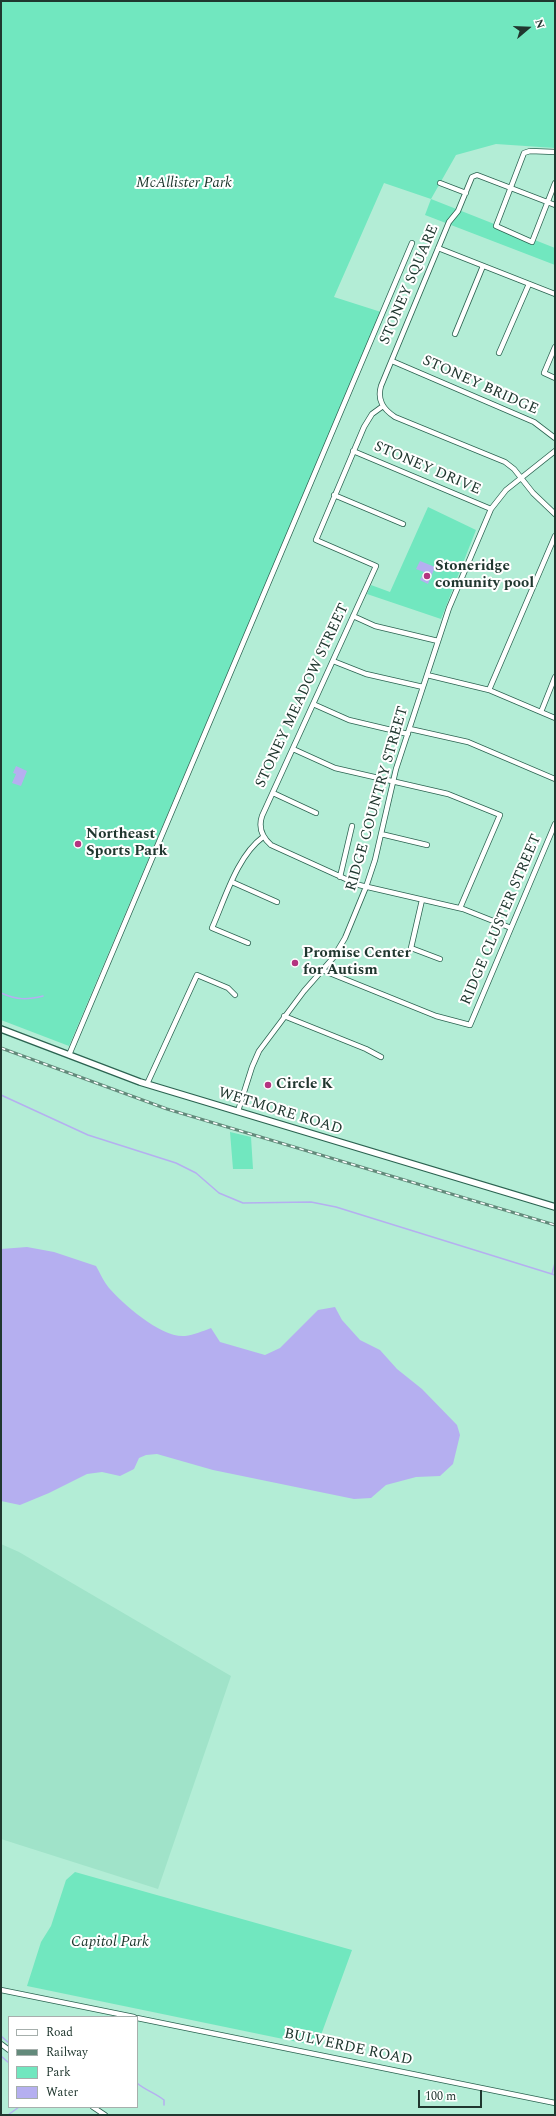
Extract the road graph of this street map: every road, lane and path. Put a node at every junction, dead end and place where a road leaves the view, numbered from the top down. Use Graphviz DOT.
graph roads {
  1 [pos="555,152"];
  2 [pos="440,183"];
  3 [pos="555,183"];
  4 [pos="510,188"];
  5 [pos="466,193"];
  6 [pos="547,202"];
  7 [pos="555,205"];
  8 [pos="412,243"];
  9 [pos="438,248"];
  10 [pos="483,266"];
  11 [pos="529,284"];
  12 [pos="555,294"];
  13 [pos="455,334"];
  14 [pos="555,347"];
  15 [pos="499,353"];
  16 [pos="392,361"];
  17 [pos="555,378"];
  18 [pos="383,406"];
  19 [pos="555,438"];
  20 [pos="353,451"];
  21 [pos="555,451"];
  22 [pos="521,478"];
  23 [pos="334,495"];
  24 [pos="491,509"];
  25 [pos="555,514"];
  26 [pos="403,524"];
  27 [pos="555,536"];
  28 [pos="353,616"];
  29 [pos="438,641"];
  30 [pos="333,661"];
  31 [pos="427,675"];
  32 [pos="555,678"];
  33 [pos="423,687"];
  34 [pos="490,690"];
  35 [pos="313,704"];
  36 [pos="541,712"];
  37 [pos="555,718"];
  38 [pos="409,732"];
  39 [pos="293,749"];
  40 [pos="555,779"];
  41 [pos="392,781"];
  42 [pos="272,793"];
  43 [pos="316,813"];
  44 [pos="555,824"];
  45 [pos="352,826"];
  46 [pos="381,834"];
  47 [pos="263,837"];
  48 [pos="427,845"];
  49 [pos="340,877"];
  50 [pos="232,882"];
  51 [pos="366,887"];
  52 [pos="422,900"];
  53 [pos="277,902"];
  54 [pos="460,908"];
  55 [pos="511,928"];
  56 [pos="248,943"];
  57 [pos="440,959"];
  58 [pos="322,970"];
  59 [pos="235,995"];
  60 [pos="284,1016"];
  61 [pos="1,1029"];
  62 [pos="69,1054"];
  63 [pos="381,1057"];
  64 [pos="147,1084"];
  65 [pos="238,1111"];
  66 [pos="555,1207"];
  67 [pos="1,1990"];
  68 [pos="129,2016"];
  69 [pos="138,2018"];
  70 [pos="555,2103"];
  71 [pos="94,2108"];
  72 [pos="105,2115"];
  1 -- 4 [label="street"];
  2 -- 5 [label="street"];
  3 -- 6 [label="street"];
  4 -- 5 [label="street, STONEY SQUARE"];
  4 -- 6 [label="street"];
  4 -- 6 [label="street"];
  5 -- 9 [label="street, STONEY SQUARE"];
  6 -- 7 [label="street"];
  8 -- 62 [label="street"];
  9 -- 10 [label="street"];
  9 -- 16 [label="street, STONEY SQUARE"];
  10 -- 11 [label="street"];
  10 -- 13 [label="street"];
  11 -- 12 [label="street"];
  11 -- 15 [label="street"];
  14 -- 17 [label="street"];
  16 -- 18 [label="street, STONEY SQUARE"];
  16 -- 19 [label="street, STONEY BRIDGE"];
  18 -- 20 [label="street"];
  18 -- 22 [label="street"];
  20 -- 23 [label="street"];
  20 -- 24 [label="street, STONEY DRIVE"];
  21 -- 22 [label="street, RIDGE COUNTRY STREET"];
  22 -- 24 [label="street, RIDGE COUNTRY STREET"];
  22 -- 25 [label="street"];
  23 -- 26 [label="street"];
  23 -- 28 [label="street, STONEY MEADOW STREET"];
  24 -- 29 [label="street, RIDGE COUNTRY STREET"];
  27 -- 34 [label="street"];
  28 -- 29 [label="street"];
  28 -- 30 [label="street, STONEY MEADOW STREET"];
  29 -- 31 [label="street, RIDGE COUNTRY STREET"];
  30 -- 33 [label="street"];
  30 -- 35 [label="street, STONEY MEADOW STREET"];
  31 -- 33 [label="street, RIDGE COUNTRY STREET"];
  31 -- 34 [label="street"];
  32 -- 36 [label="street"];
  33 -- 38 [label="street, RIDGE COUNTRY STREET"];
  34 -- 36 [label="street"];
  35 -- 38 [label="street"];
  35 -- 39 [label="street, STONEY MEADOW STREET"];
  36 -- 37 [label="street"];
  38 -- 40 [label="street"];
  38 -- 41 [label="street, RIDGE COUNTRY STREET"];
  39 -- 41 [label="street"];
  39 -- 42 [label="street, STONEY MEADOW STREET"];
  41 -- 46 [label="street, RIDGE COUNTRY STREET"];
  41 -- 54 [label="street"];
  42 -- 43 [label="street"];
  42 -- 47 [label="street, STONEY MEADOW STREET"];
  44 -- 55 [label="street, RIDGE CLUSTER STREET"];
  45 -- 49 [label="street"];
  46 -- 48 [label="street"];
  46 -- 51 [label="street, RIDGE COUNTRY STREET"];
  47 -- 49 [label="street"];
  47 -- 50 [label="street"];
  49 -- 51 [label="street"];
  50 -- 53 [label="street"];
  50 -- 56 [label="street"];
  51 -- 52 [label="street"];
  51 -- 58 [label="street, RIDGE COUNTRY STREET"];
  52 -- 54 [label="street"];
  52 -- 57 [label="street"];
  54 -- 55 [label="street"];
  55 -- 58 [label="street, RIDGE CLUSTER STREET"];
  58 -- 60 [label="street, RIDGE COUNTRY STREET"];
  59 -- 64 [label="street"];
  60 -- 63 [label="street"];
  60 -- 65 [label="street, RIDGE COUNTRY STREET"];
  61 -- 62 [label="main road, WETMORE ROAD"];
  62 -- 64 [label="main road, WETMORE ROAD"];
  64 -- 65 [label="main road, WETMORE ROAD"];
  65 -- 66 [label="main road, WETMORE ROAD"];
  67 -- 68 [label="street"];
  69 -- 70 [label="street, BULVERDE ROAD"];
  71 -- 72 [label="street"];
}
